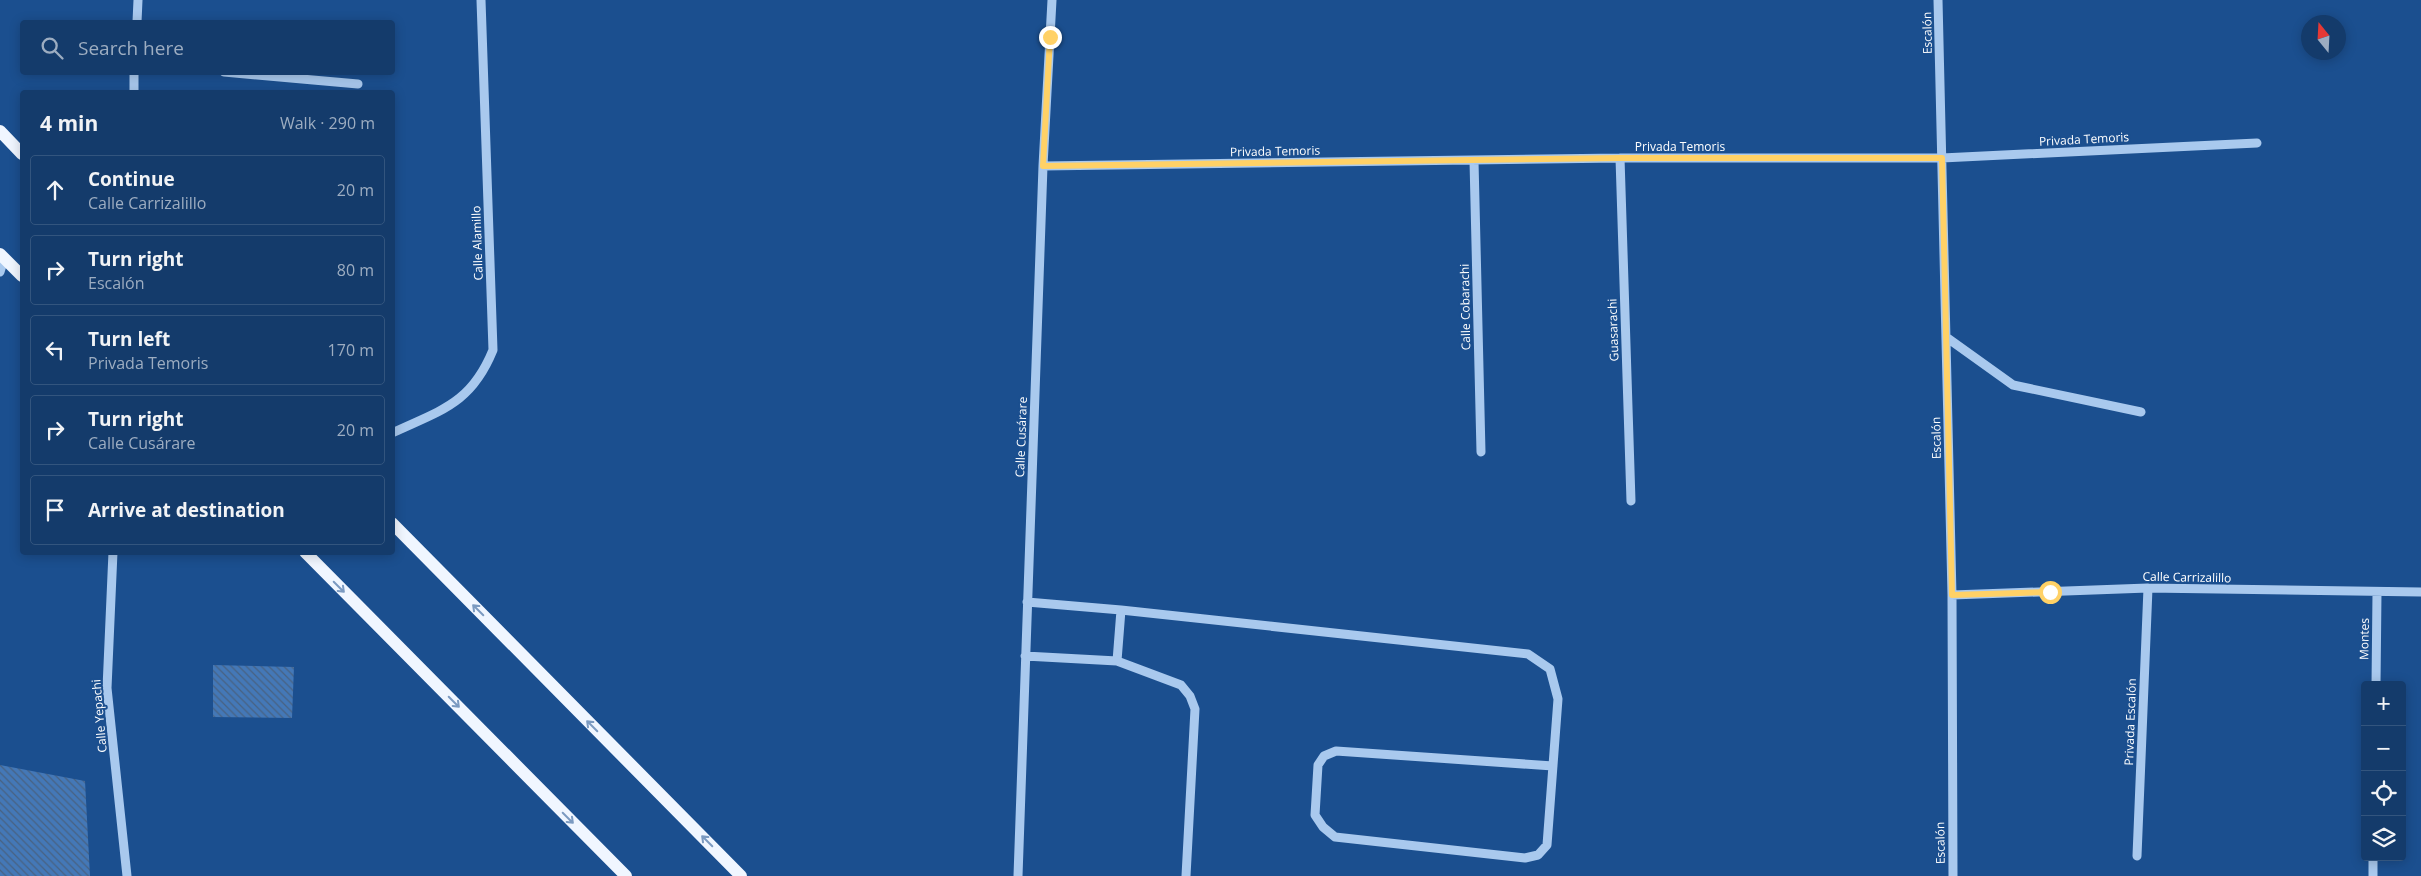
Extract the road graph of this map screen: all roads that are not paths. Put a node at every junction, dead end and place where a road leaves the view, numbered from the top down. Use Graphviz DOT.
graph roads {
  1 [pos="138,0"];
  2 [pos="482,0"];
  3 [pos="1052,0"];
  4 [pos="1938,0"];
  5 [pos="137,20"];
  6 [pos="134,75"];
  7 [pos="258,75"];
  8 [pos="358,84"];
  9 [pos="134,90"];
  10 [pos="0,131"];
  11 [pos="2257,143"];
  12 [pos="20,152"];
  13 [pos="1620,158"];
  14 [pos="1942,158"];
  15 [pos="1474,161"];
  16 [pos="1043,166"];
  17 [pos="2,256"];
  18 [pos="0,272"];
  19 [pos="20,274"];
  20 [pos="1946,337"];
  21 [pos="2141,412"];
  22 [pos="395,432"];
  23 [pos="1481,452"];
  24 [pos="1631,501"];
  25 [pos="395,526"];
  26 [pos="112,555"];
  27 [pos="308,555"];
  28 [pos="2148,588"];
  29 [pos="2421,592"];
  30 [pos="2377,593"];
  31 [pos="1952,595"];
  32 [pos="1027,602"];
  33 [pos="1121,610"];
  34 [pos="1025,656"];
  35 [pos="1118,661"];
  36 [pos="2376,681"];
  37 [pos="1553,766"];
  38 [pos="2137,856"];
  39 [pos="2373,861"];
  40 [pos="127,876"];
  41 [pos="626,876"];
  42 [pos="741,876"];
  43 [pos="1018,876"];
  44 [pos="1186,876"];
  45 [pos="1953,876"];
  46 [pos="2373,876"];
  1 -- 5 [label="street"];
  2 -- 22 [label="street, Calle Alamillo"];
  3 -- 16 [label="street, Calle Cusárare"];
  4 -- 14 [label="street, Escalón"];
  6 -- 9 [label="street"];
  7 -- 8 [label="street"];
  10 -- 12 [label="main road"];
  11 -- 14 [label="street, Privada Temoris"];
  13 -- 14 [label="street, Privada Temoris"];
  13 -- 15 [label="street, Privada Temoris"];
  13 -- 24 [label="street, Guasarachi"];
  14 -- 20 [label="street, Escalón"];
  15 -- 16 [label="street, Privada Temoris"];
  15 -- 23 [label="street, Calle Cobarachi"];
  16 -- 32 [label="street, Calle Cusárare"];
  17 -- 18 [label="street"];
  17 -- 19 [label="main road"];
  20 -- 21 [label="street"];
  20 -- 31 [label="street, Escalón"];
  42 -- 25 [label="main road, one-way"];
  26 -- 40 [label="street, Calle Yepachi"];
  27 -- 41 [label="main road, one-way"];
  28 -- 30 [label="street, Calle Carrizalillo"];
  28 -- 31 [label="street, Calle Carrizalillo"];
  28 -- 38 [label="street, Privada Escalón"];
  29 -- 30 [label="street, Calle Carrizalillo"];
  30 -- 36 [label="street, Montes"];
  31 -- 45 [label="street, Escalón"];
  32 -- 33 [label="street"];
  32 -- 34 [label="street, Calle Cusárare"];
  33 -- 35 [label="street"];
  33 -- 37 [label="street"];
  34 -- 35 [label="street"];
  34 -- 43 [label="street, Calle Cusárare"];
  35 -- 44 [label="street"];
  37 -- 37 [label="street"];
  39 -- 46 [label="street"];
}
